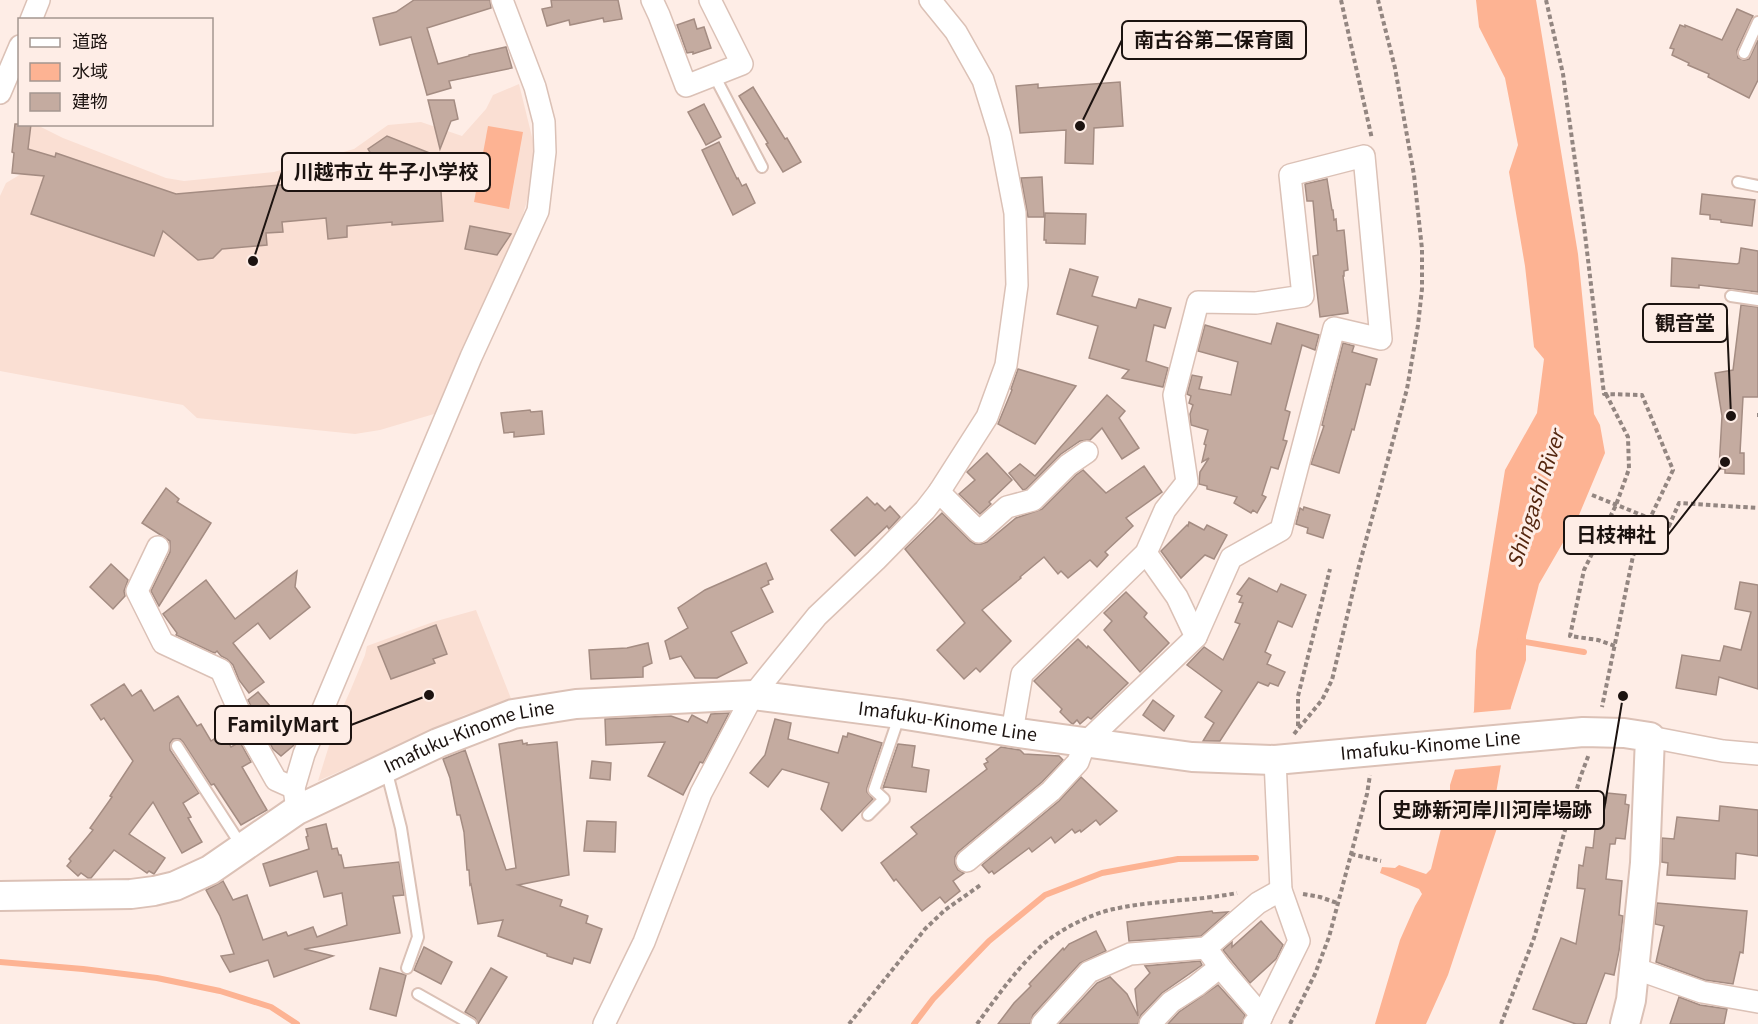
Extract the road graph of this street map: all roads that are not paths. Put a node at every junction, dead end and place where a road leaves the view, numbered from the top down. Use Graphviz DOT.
graph roads {
  1 [pos="39,0"];
  2 [pos="502,0"];
  3 [pos="652,0"];
  4 [pos="710,0"];
  5 [pos="930,0"];
  6 [pos="32,18"];
  7 [pos="1758,22"];
  8 [pos="18,49"];
  9 [pos="1744,53"];
  10 [pos="6,65"];
  11 [pos="714,75"];
  12 [pos="0,93"];
  13 [pos="762,167"];
  14 [pos="1738,182"];
  15 [pos="1758,186"];
  16 [pos="1731,296"];
  17 [pos="1758,300"];
  18 [pos="1086,452"];
  19 [pos="939,492"];
  20 [pos="158,547"];
  21 [pos="1146,553"];
  22 [pos="1196,637"];
  23 [pos="753,695"];
  24 [pos="900,714"];
  25 [pos="1012,732"];
  26 [pos="1650,738"];
  27 [pos="1085,743"];
  28 [pos="177,746"];
  29 [pos="1758,754"];
  30 [pos="1275,760"];
  31 [pos="386,768"];
  32 [pos="296,799"];
  33 [pos="868,815"];
  34 [pos="243,848"];
  35 [pos="966,861"];
  36 [pos="1283,894"];
  37 [pos="0,896"];
  38 [pos="1206,948"];
  39 [pos="1220,967"];
  40 [pos="406,968"];
  41 [pos="1634,968"];
  42 [pos="418,994"];
  43 [pos="1758,1002"];
  44 [pos="1259,1022"];
  45 [pos="471,1024"];
  46 [pos="604,1024"];
  47 [pos="1042,1024"];
  48 [pos="1150,1024"];
  49 [pos="1625,1024"];
  1 -- 6 [label="street"];
  2 -- 32 [label="street"];
  3 -- 11 [label="street"];
  4 -- 11 [label="street"];
  5 -- 19 [label="street"];
  7 -- 9 [label="lane"];
  8 -- 10 [label="street"];
  10 -- 12 [label="street"];
  11 -- 13 [label="lane"];
  14 -- 15 [label="lane"];
  16 -- 17 [label="lane"];
  18 -- 19 [label="street"];
  19 -- 23 [label="street"];
  20 -- 32 [label="street"];
  21 -- 22 [label="street"];
  21 -- 22 [label="street"];
  21 -- 25 [label="street"];
  22 -- 27 [label="street"];
  23 -- 24 [label="main road, Imafuku-Kinome Line"];
  23 -- 31 [label="main road, Imafuku-Kinome Line"];
  23 -- 46 [label="street"];
  24 -- 25 [label="main road, Imafuku-Kinome Line"];
  24 -- 33 [label="lane"];
  25 -- 27 [label="main road, Imafuku-Kinome Line"];
  26 -- 29 [label="street"];
  26 -- 30 [label="main road, Imafuku-Kinome Line"];
  26 -- 41 [label="main road"];
  27 -- 30 [label="main road, Imafuku-Kinome Line"];
  27 -- 35 [label="street"];
  28 -- 34 [label="lane"];
  30 -- 36 [label="street"];
  31 -- 32 [label="main road, Imafuku-Kinome Line"];
  31 -- 40 [label="lane"];
  32 -- 34 [label="main road, Imafuku-Kinome Line"];
  34 -- 37 [label="main road, Imafuku-Kinome Line"];
  36 -- 38 [label="street"];
  36 -- 44 [label="street"];
  38 -- 39 [label="street"];
  38 -- 47 [label="street"];
  39 -- 44 [label="street"];
  39 -- 48 [label="street"];
  41 -- 43 [label="street"];
  41 -- 49 [label="main road"];
  42 -- 45 [label="lane"];
}
